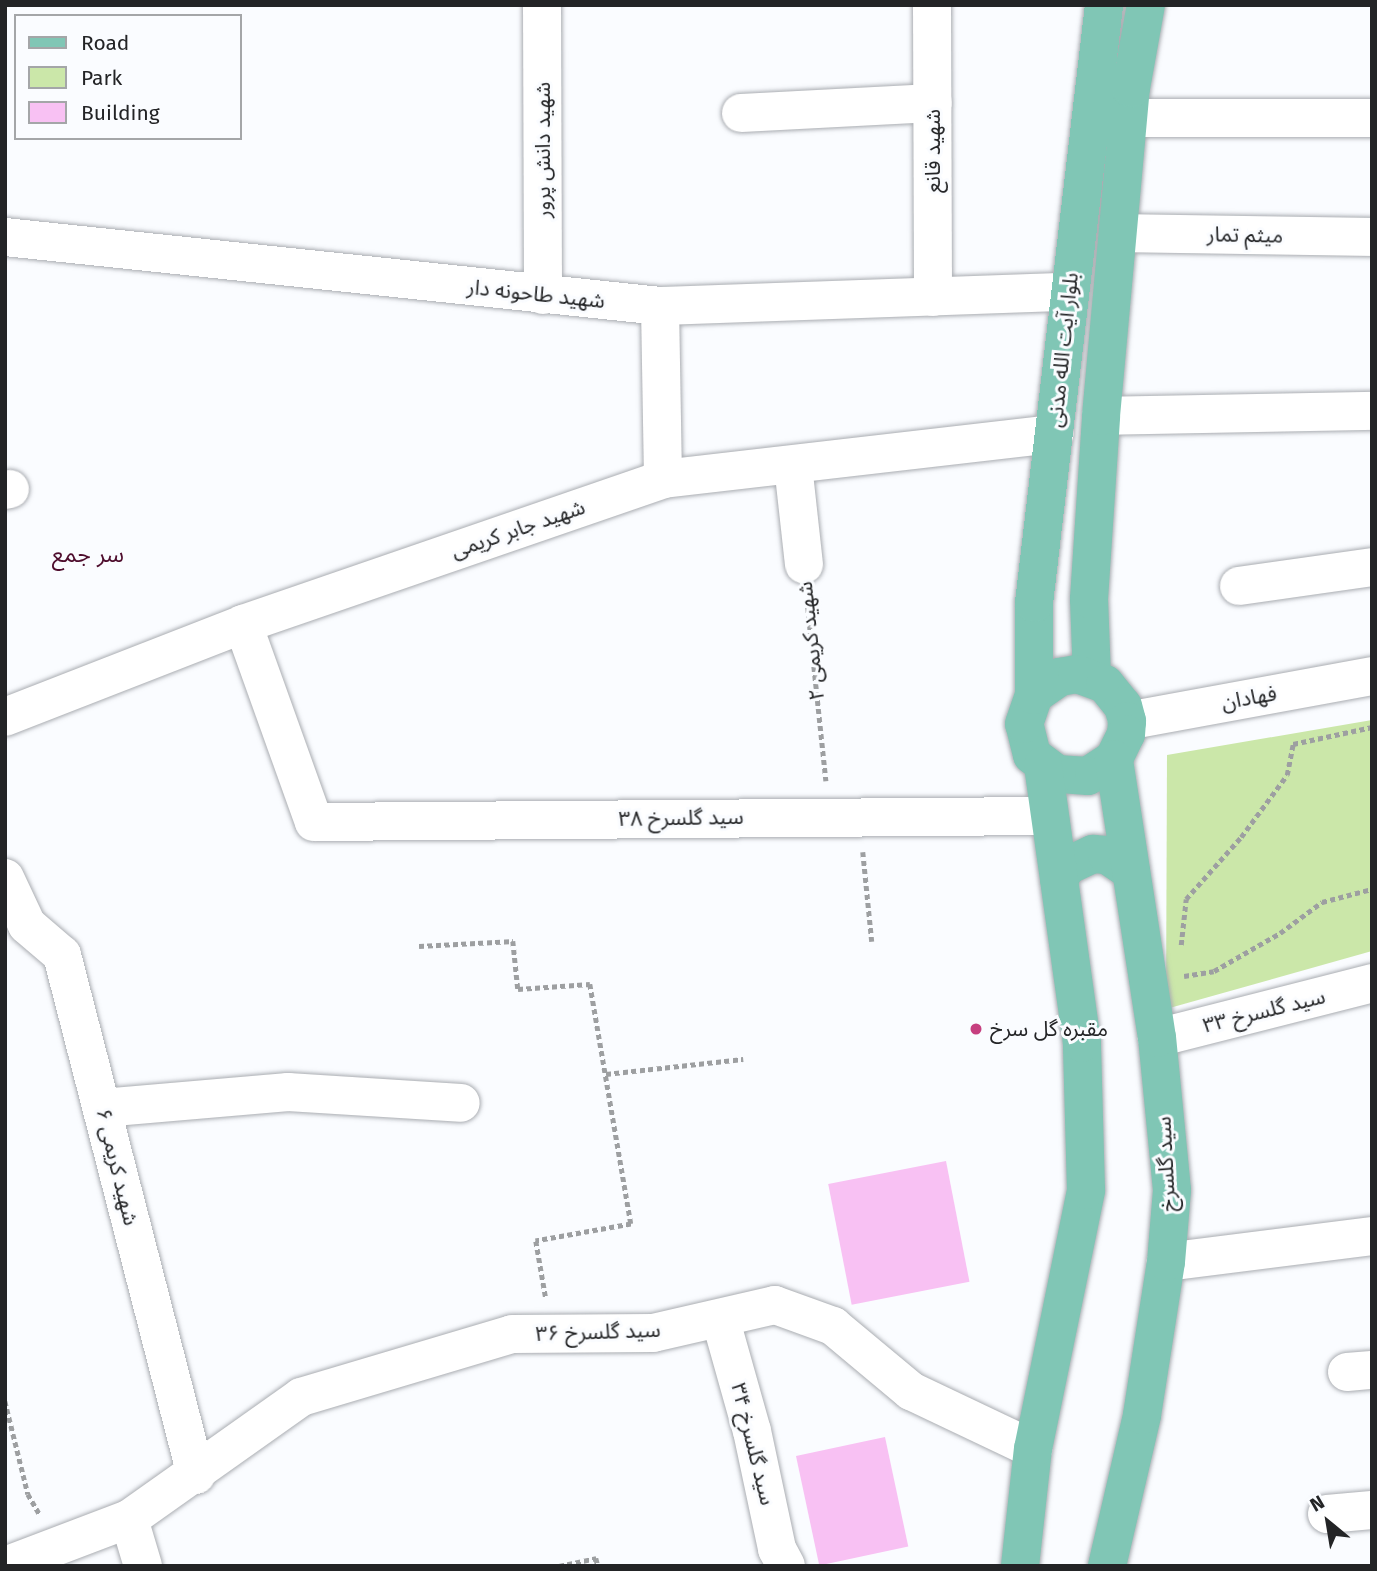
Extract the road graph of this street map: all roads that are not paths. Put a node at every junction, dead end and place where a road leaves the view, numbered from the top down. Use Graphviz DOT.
graph roads {
  1 [pos="542,5"];
  2 [pos="932,5"];
  3 [pos="1104,5"];
  4 [pos="1146,5"];
  5 [pos="933,103"];
  6 [pos="741,113"];
  7 [pos="1129,118"];
  8 [pos="1372,118"];
  9 [pos="1118,233"];
  10 [pos="5,237"];
  11 [pos="1372,237"];
  12 [pos="1069,292"];
  13 [pos="543,295"];
  14 [pos="933,297"];
  15 [pos="660,306"];
  16 [pos="1372,411"];
  17 [pos="1101,416"];
  18 [pos="1054,434"];
  19 [pos="793,465"];
  20 [pos="663,479"];
  21 [pos="804,564"];
  22 [pos="1372,567"];
  23 [pos="1239,586"];
  24 [pos="1089,599"];
  25 [pos="1034,603"];
  26 [pos="243,624"];
  27 [pos="1372,676"];
  28 [pos="1092,677"];
  29 [pos="1034,695"];
  30 [pos="5,717"];
  31 [pos="1127,721"];
  32 [pos="1114,759"];
  33 [pos="1043,766"];
  34 [pos="1049,816"];
  35 [pos="1131,871"];
  36 [pos="5,878"];
  37 [pos="1059,879"];
  38 [pos="1372,983"];
  39 [pos="1157,1038"];
  40 [pos="461,1103"];
  41 [pos="102,1108"];
  42 [pos="1372,1236"];
  43 [pos="1166,1262"];
  44 [pos="721,1321"];
  45 [pos="1033,1448"];
  46 [pos="196,1475"];
  47 [pos="1372,1510"];
  48 [pos="1327,1514"];
  49 [pos="129,1519"];
  50 [pos="5,1566"];
  51 [pos="143,1566"];
  52 [pos="786,1566"];
  53 [pos="1020,1566"];
  54 [pos="1107,1566"];
  1 -- 13 [label="street, شهید دانش پرور"];
  2 -- 5 [label="street, شهید قانع"];
  3 -- 12 [label="main road, بلوار آیت الله مدنی"];
  4 -- 7 [label="main road, بلوار آیت الله مدنی"];
  5 -- 6 [label="street"];
  5 -- 14 [label="street, شهید قانع"];
  7 -- 8 [label="street"];
  7 -- 9 [label="main road, بلوار آیت الله مدنی"];
  9 -- 11 [label="street, میثم تمار"];
  9 -- 17 [label="main road, بلوار آیت الله مدنی"];
  10 -- 13 [label="street, شهيد طاحونه دار"];
  12 -- 14 [label="street, شهيد طاحونه دار"];
  12 -- 18 [label="main road, بلوار آیت الله مدنی"];
  13 -- 15 [label="street, شهيد طاحونه دار"];
  14 -- 15 [label="street, شهيد طاحونه دار"];
  15 -- 20 [label="street"];
  16 -- 17 [label="street"];
  17 -- 24 [label="main road, بلوار آیت الله مدنی"];
  18 -- 19 [label="street, شهید جابر کریمی"];
  18 -- 25 [label="main road, بلوار آیت الله مدنی"];
  19 -- 20 [label="street, شهید جابر کریمی"];
  19 -- 21 [label="street, شهید کریمی ۲"];
  20 -- 26 [label="street, شهید جابر کریمی"];
  22 -- 23 [label="street"];
  24 -- 25 [label="main road"];
  24 -- 28 [label="main road, بلوار آیت الله مدنی"];
  25 -- 29 [label="main road, بلوار آیت الله مدنی"];
  26 -- 30 [label="street, شهید جابر کریمی"];
  26 -- 34 [label="street, سید گلسرخ ۳۸"];
  27 -- 31 [label="street, فهادان"];
  28 -- 29 [label="main road"];
  28 -- 31 [label="main road"];
  29 -- 33 [label="main road"];
  31 -- 32 [label="main road"];
  32 -- 33 [label="main road"];
  32 -- 35 [label="main road, سید گلسرخ"];
  33 -- 34 [label="main road"];
  34 -- 37 [label="main road"];
  35 -- 37 [label="main road"];
  35 -- 39 [label="main road, سید گلسرخ"];
  36 -- 41 [label="street, شهید کریمی ۶"];
  37 -- 45 [label="main road"];
  38 -- 39 [label="street, سید گلسرخ ۳۳"];
  39 -- 43 [label="main road, سید گلسرخ"];
  40 -- 41 [label="street"];
  41 -- 46 [label="street, شهید کریمی ۶"];
  42 -- 43 [label="street"];
  43 -- 54 [label="main road, سید گلسرخ"];
  44 -- 45 [label="street, سید گلسرخ ۳۶"];
  44 -- 46 [label="street, سید گلسرخ ۳۶"];
  44 -- 52 [label="street, سید گلسرخ ۳۴"];
  45 -- 53 [label="main road"];
  46 -- 49 [label="street, سید گلسرخ ۳۶"];
  47 -- 48 [label="street"];
  49 -- 50 [label="street, سید گلسرخ ۳۶"];
  49 -- 51 [label="street"];
}
